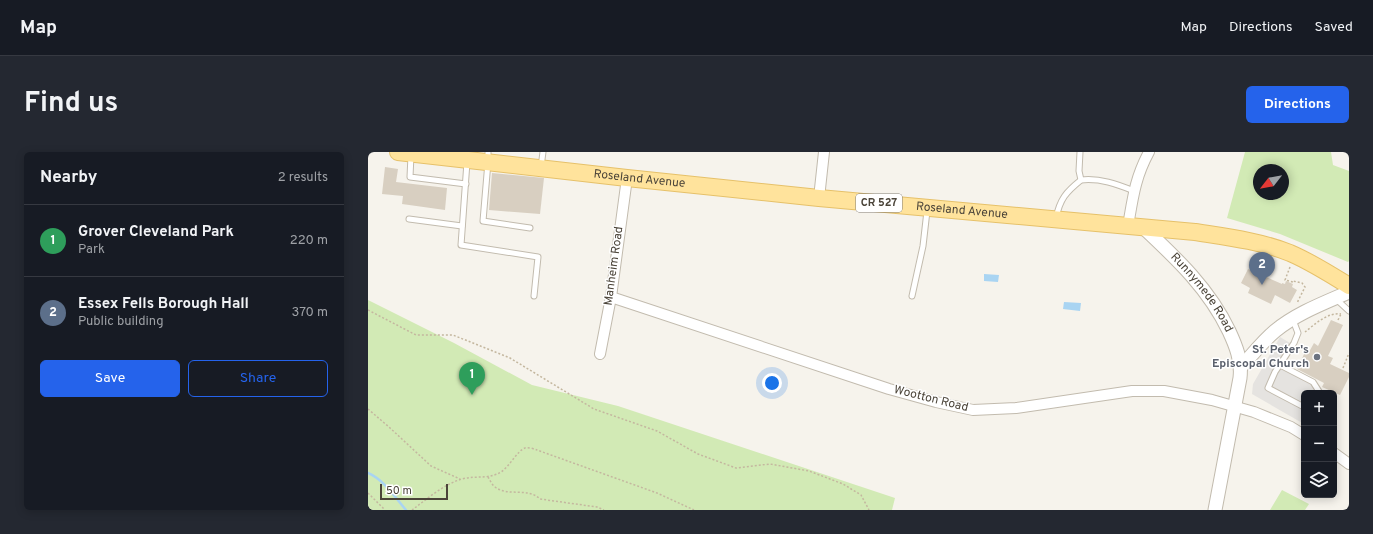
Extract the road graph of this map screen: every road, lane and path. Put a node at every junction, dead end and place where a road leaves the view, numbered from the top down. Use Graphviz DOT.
graph roads {
  1 [pos="403,152"];
  2 [pos="543,152"];
  3 [pos="824,152"];
  4 [pos="1080,152"];
  5 [pos="1149,152"];
  6 [pos="442,154"];
  7 [pos="464,157"];
  8 [pos="488,157"];
  9 [pos="541,168"];
  10 [pos="627,178"];
  11 [pos="1081,180"];
  12 [pos="466,184"];
  13 [pos="1134,192"];
  14 [pos="819,198"];
  15 [pos="927,208"];
  16 [pos="409,219"];
  17 [pos="1055,219"];
  18 [pos="462,226"];
  19 [pos="1136,227"];
  20 [pos="530,228"];
  21 [pos="1295,256"];
  22 [pos="1349,286"];
  23 [pos="1349,292"];
  24 [pos="534,296"];
  25 [pos="912,296"];
  26 [pos="611,297"];
  27 [pos="1335,298"];
  28 [pos="368,310"];
  29 [pos="1349,311"];
  30 [pos="1344,315"];
  31 [pos="1294,318"];
  32 [pos="1295,340"];
  33 [pos="1349,353"];
  34 [pos="600,354"];
  35 [pos="1280,365"];
  36 [pos="1241,367"];
  37 [pos="1343,368"];
  38 [pos="1318,390"];
  39 [pos="1301,405"];
  40 [pos="1235,406"];
  41 [pos="368,409"];
  42 [pos="1301,434"];
  43 [pos="1337,455"];
  44 [pos="1349,464"];
  45 [pos="488,477"];
  46 [pos="460,480"];
  47 [pos="368,493"];
  48 [pos="385,510"];
  49 [pos="412,510"];
  50 [pos="604,510"];
  51 [pos="694,510"];
  52 [pos="869,510"];
  53 [pos="1215,510"];
  1 -- 6 [label="main road, Roseland Avenue / CR 527"];
  1 -- 12 [label="lane"];
  2 -- 9 [label="lane"];
  3 -- 14 [label="street"];
  4 -- 11 [label="lane"];
  5 -- 13 [label="street"];
  6 -- 7 [label="main road, Roseland Avenue / CR 527"];
  7 -- 8 [label="main road, Roseland Avenue / CR 527"];
  7 -- 12 [label="lane"];
  8 -- 9 [label="main road, Roseland Avenue / CR 527"];
  8 -- 20 [label="lane"];
  9 -- 10 [label="main road, Roseland Avenue / CR 527"];
  10 -- 14 [label="main road, Roseland Avenue / CR 527"];
  10 -- 26 [label="street, Manheim Road"];
  11 -- 13 [label="lane"];
  11 -- 17 [label="lane"];
  12 -- 18 [label="lane"];
  13 -- 19 [label="street"];
  14 -- 15 [label="main road, Roseland Avenue / CR 527"];
  15 -- 17 [label="main road, Roseland Avenue / CR 527"];
  15 -- 25 [label="lane"];
  16 -- 18 [label="lane"];
  17 -- 19 [label="main road, Roseland Avenue / CR 527"];
  18 -- 24 [label="lane"];
  19 -- 21 [label="main road, Roseland Avenue / CR 527"];
  19 -- 36 [label="street, Runnymede Road"];
  21 -- 22 [label="main road, Roseland Avenue / CR 527"];
  21 -- 31 [label="path"];
  23 -- 27 [label="street"];
  26 -- 34 [label="street, Manheim Road"];
  26 -- 40 [label="street, Wootton Road"];
  27 -- 29 [label="lane"];
  27 -- 31 [label="street"];
  28 -- 52 [label="path"];
  30 -- 32 [label="path"];
  31 -- 32 [label="lane"];
  31 -- 36 [label="street"];
  32 -- 35 [label="lane"];
  33 -- 37 [label="path"];
  35 -- 38 [label="lane"];
  35 -- 39 [label="lane"];
  36 -- 40 [label="street, Runnymede Road"];
  40 -- 42 [label="street, Wootton Road"];
  40 -- 53 [label="street, Runnymede Road"];
  41 -- 46 [label="path"];
  43 -- 44 [label="street"];
  45 -- 46 [label="path"];
  45 -- 50 [label="path"];
  45 -- 51 [label="path"];
  46 -- 49 [label="path"];
  47 -- 48 [label="path"];
}
